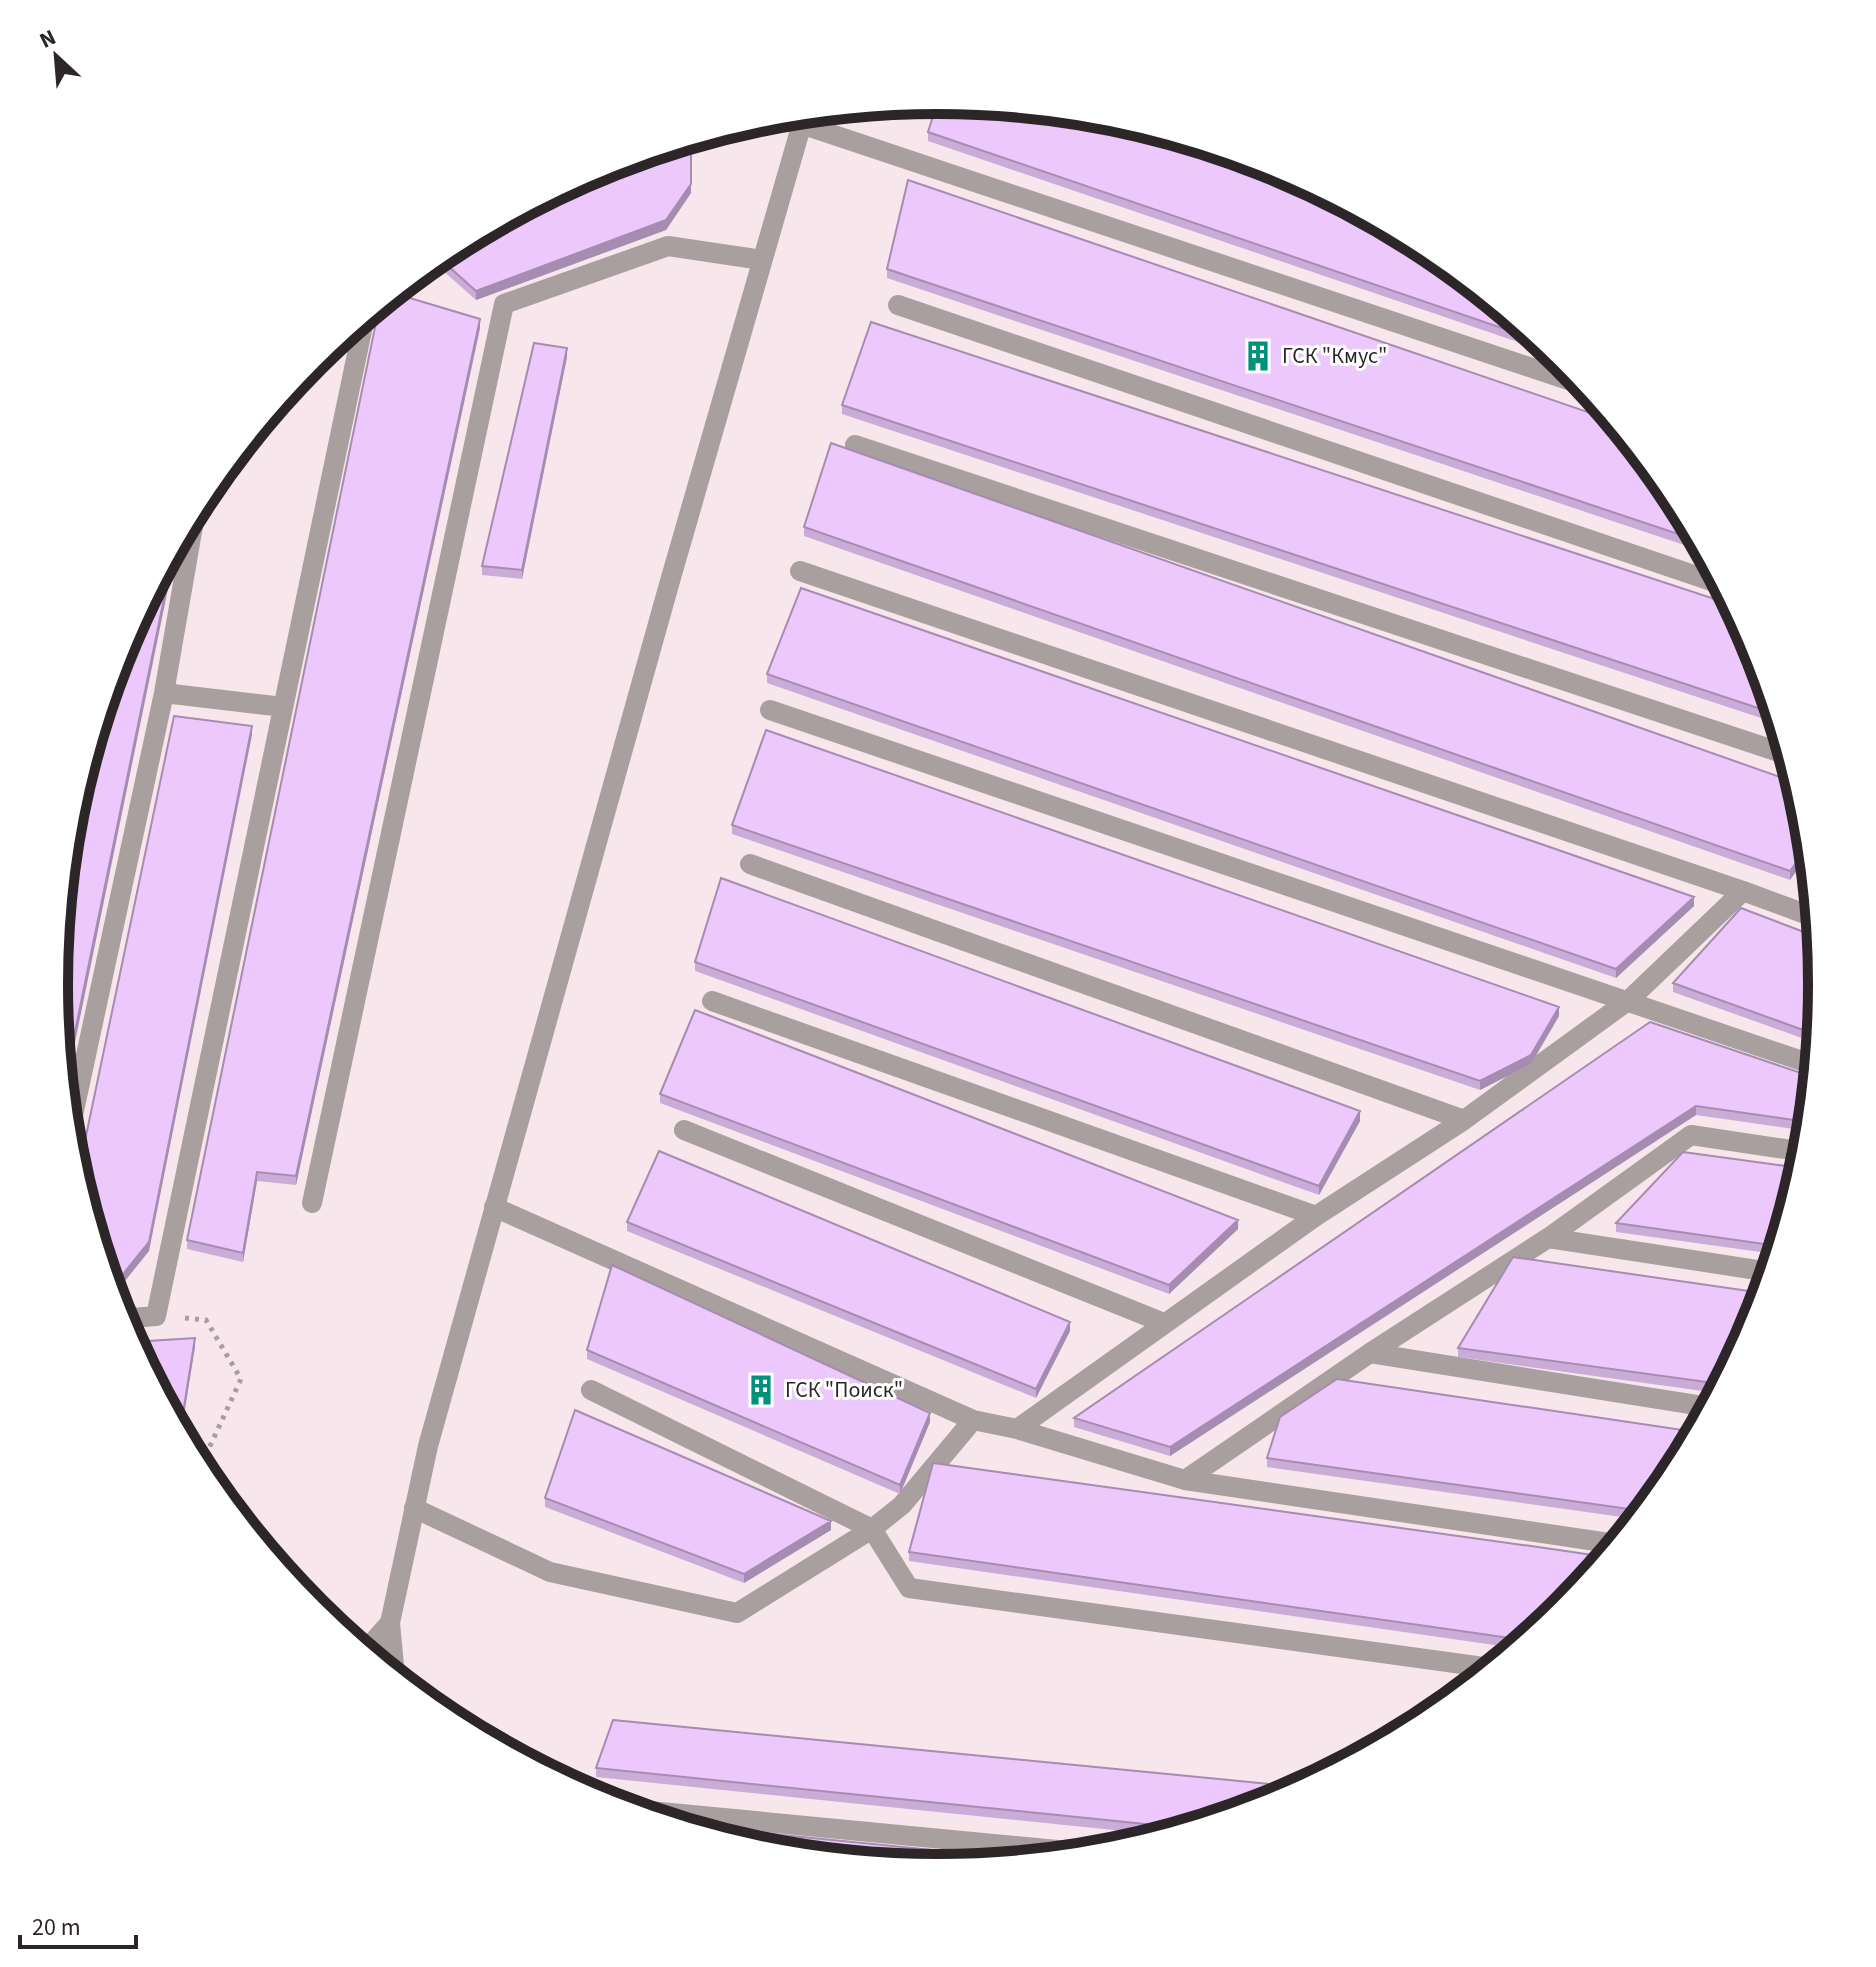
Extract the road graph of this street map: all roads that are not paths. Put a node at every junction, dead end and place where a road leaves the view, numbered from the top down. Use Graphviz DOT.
graph roads {
  1 [pos="816,122"];
  2 [pos="801,125"];
  3 [pos="762,260"];
  4 [pos="898,305"];
  5 [pos="362,331"];
  6 [pos="1562,378"];
  7 [pos="855,445"];
  8 [pos="191,539"];
  9 [pos="800,571"];
  10 [pos="1708,580"];
  11 [pos="164,693"];
  12 [pos="283,707"];
  13 [pos="770,710"];
  14 [pos="1776,751"];
  15 [pos="750,864"];
  16 [pos="1743,891"];
  17 [pos="1804,908"];
  18 [pos="1629,1000"];
  19 [pos="712,1001"];
  20 [pos="1804,1062"];
  21 [pos="76,1102"];
  22 [pos="1464,1120"];
  23 [pos="684,1130"];
  24 [pos="1792,1150"];
  25 [pos="312,1203"];
  26 [pos="494,1207"];
  27 [pos="1316,1216"];
  28 [pos="1548,1238"];
  29 [pos="1759,1270"];
  30 [pos="135,1318"];
  31 [pos="1164,1323"];
  32 [pos="1370,1353"];
  33 [pos="591,1390"];
  34 [pos="1698,1405"];
  35 [pos="973,1420"];
  36 [pos="1017,1429"];
  37 [pos="1185,1480"];
  38 [pos="414,1508"];
  39 [pos="872,1529"];
  40 [pos="1604,1542"];
  41 [pos="390,1623"];
  42 [pos="371,1644"];
  43 [pos="394,1662"];
  44 [pos="1478,1666"];
  45 [pos="680,1814"];
  46 [pos="1035,1848"];
  1 -- 6 [label="street"];
  2 -- 3 [label="street"];
  3 -- 25 [label="street"];
  3 -- 26 [label="street"];
  4 -- 10 [label="street"];
  5 -- 12 [label="street"];
  7 -- 14 [label="street"];
  8 -- 11 [label="street"];
  9 -- 16 [label="street"];
  11 -- 12 [label="street"];
  11 -- 21 [label="street"];
  12 -- 30 [label="street"];
  13 -- 18 [label="street"];
  15 -- 22 [label="street"];
  16 -- 17 [label="street"];
  16 -- 18 [label="street"];
  18 -- 20 [label="street"];
  18 -- 22 [label="street"];
  19 -- 27 [label="street"];
  22 -- 27 [label="street"];
  23 -- 31 [label="street"];
  24 -- 28 [label="street"];
  26 -- 35 [label="street"];
  26 -- 38 [label="street"];
  27 -- 31 [label="street"];
  28 -- 29 [label="street"];
  28 -- 32 [label="street"];
  31 -- 36 [label="street"];
  32 -- 34 [label="street"];
  32 -- 37 [label="street"];
  33 -- 39 [label="street"];
  35 -- 36 [label="street"];
  35 -- 39 [label="street"];
  36 -- 37 [label="street"];
  37 -- 40 [label="street"];
  38 -- 39 [label="street"];
  38 -- 41 [label="street"];
  39 -- 44 [label="street"];
  41 -- 42 [label="street"];
  41 -- 43 [label="street"];
  45 -- 46 [label="street"];
}
